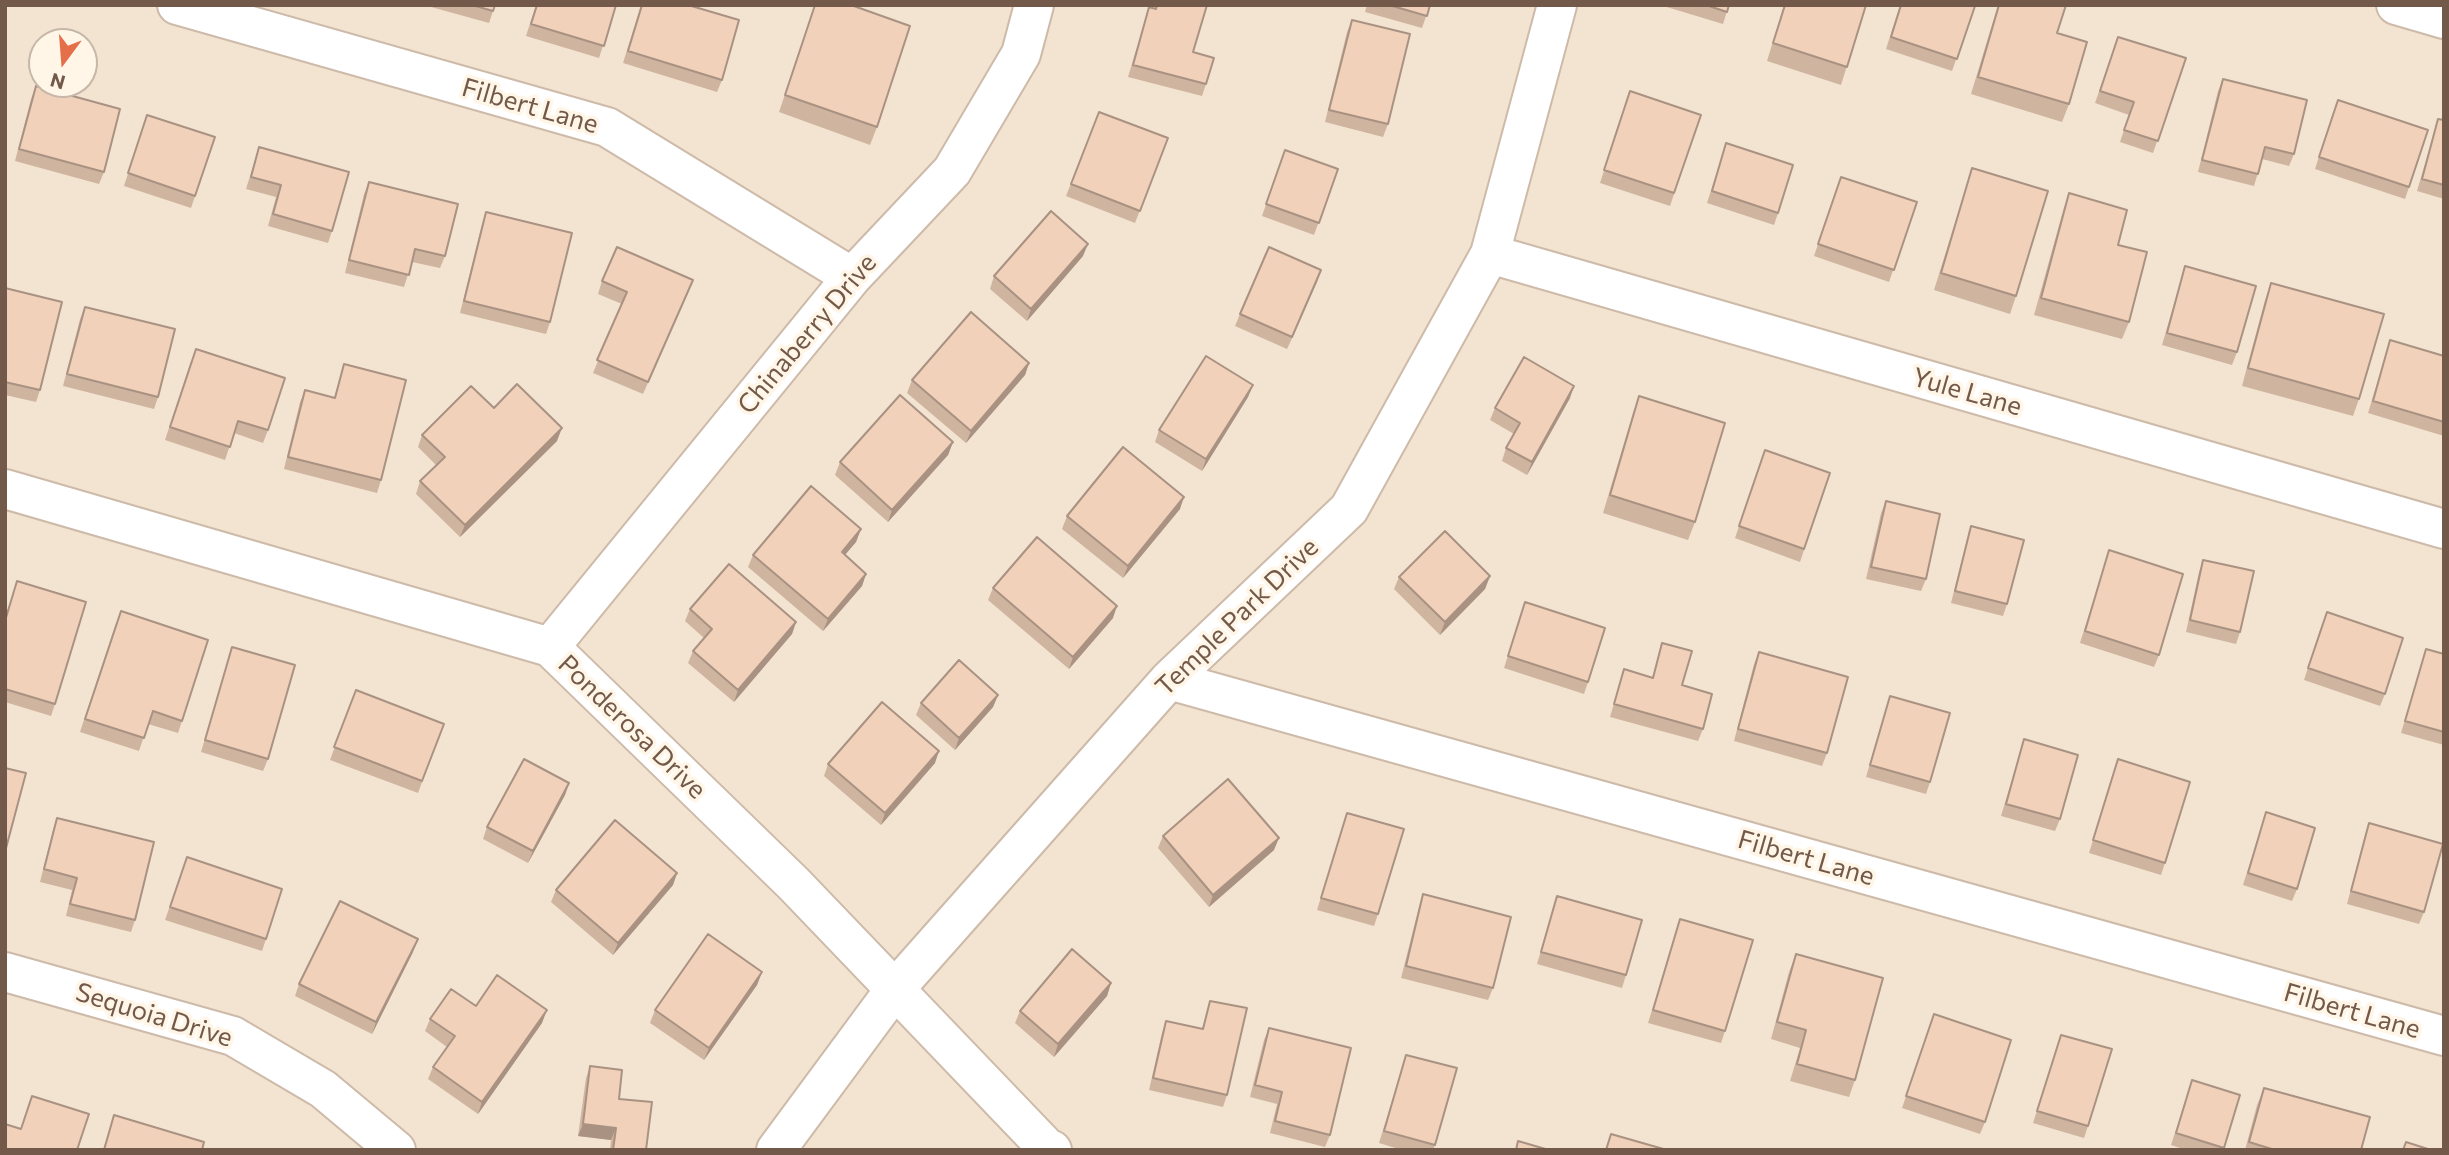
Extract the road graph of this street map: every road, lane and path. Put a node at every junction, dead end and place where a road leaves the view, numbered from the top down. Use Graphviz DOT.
graph roads {
  1 [pos="177,5"];
  2 [pos="1034,5"];
  3 [pos="1557,5"];
  4 [pos="2396,5"];
  5 [pos="2444,19"];
  6 [pos="1490,254"];
  7 [pos="852,277"];
  8 [pos="5,489"];
  9 [pos="2444,529"];
  10 [pos="550,647"];
  11 [pos="1168,680"];
  12 [pos="5,972"];
  13 [pos="895,989"];
  14 [pos="2444,1036"];
  15 [pos="396,1150"];
  16 [pos="776,1150"];
  17 [pos="1052,1150"];
  1 -- 7 [label="street, Filbert Lane"];
  2 -- 7 [label="street, Chinaberry Drive"];
  3 -- 6 [label="street, Temple Park Drive"];
  4 -- 5 [label="street"];
  6 -- 9 [label="street, Yule Lane"];
  6 -- 11 [label="street, Temple Park Drive"];
  7 -- 10 [label="street, Chinaberry Drive"];
  8 -- 10 [label="street, Ponderosa Drive"];
  10 -- 13 [label="street, Ponderosa Drive"];
  11 -- 13 [label="street, Temple Park Drive"];
  11 -- 14 [label="street, Filbert Lane"];
  12 -- 15 [label="street, Sequoia Drive"];
  13 -- 16 [label="street, Temple Park Drive"];
  13 -- 17 [label="street, Ponderosa Drive"];
}
